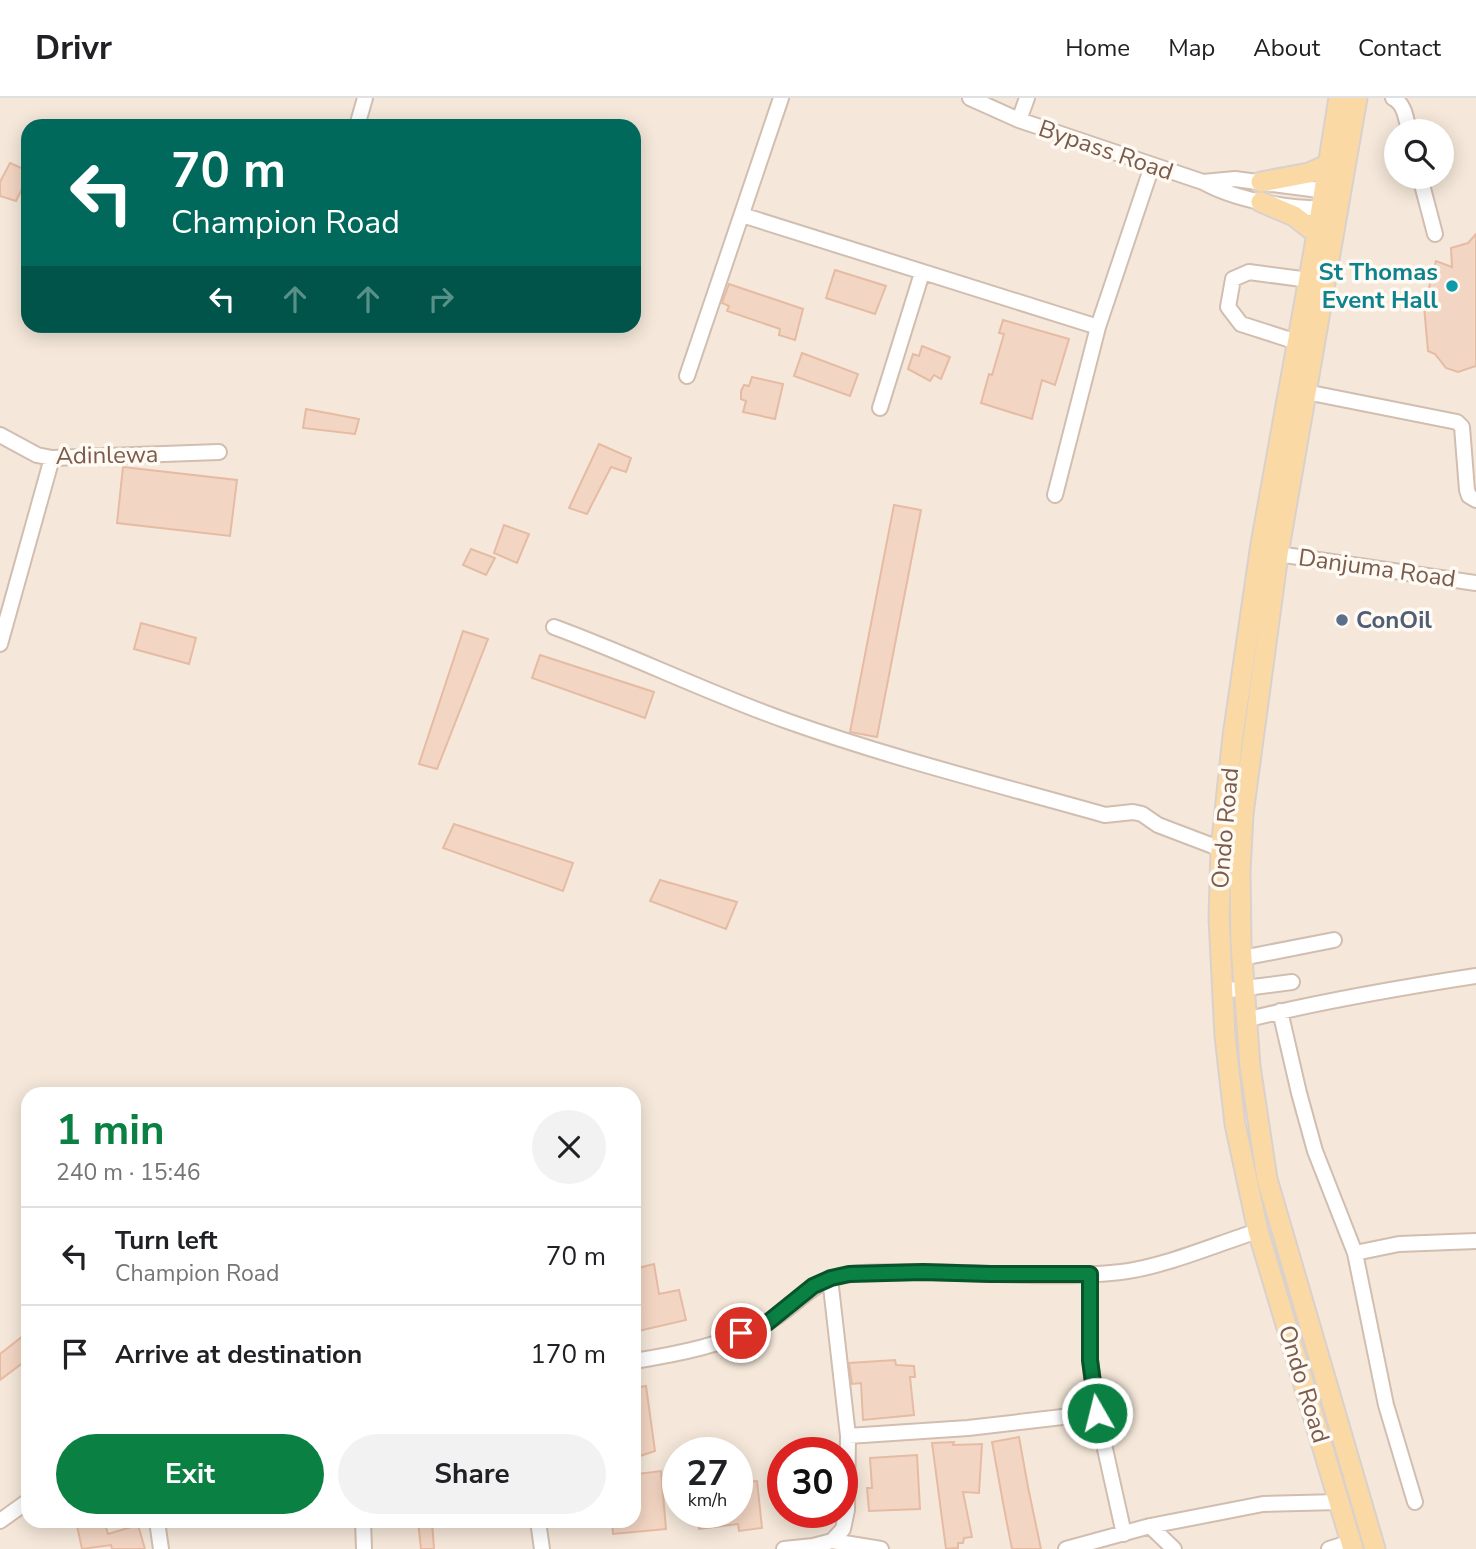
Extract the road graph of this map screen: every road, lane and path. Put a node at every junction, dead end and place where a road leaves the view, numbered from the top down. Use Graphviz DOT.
graph roads {
  1 [pos="365,98"];
  2 [pos="781,98"];
  3 [pos="970,98"];
  4 [pos="1027,98"];
  5 [pos="1339,98"];
  6 [pos="1357,98"];
  7 [pos="1393,98"];
  8 [pos="360,119"];
  9 [pos="1406,119"];
  10 [pos="1019,120"];
  11 [pos="1327,165"];
  12 [pos="1152,166"];
  13 [pos="1203,182"];
  14 [pos="1261,182"];
  15 [pos="1423,189"];
  16 [pos="1330,200"];
  17 [pos="1261,202"];
  18 [pos="742,215"];
  19 [pos="1317,234"];
  20 [pos="1435,234"];
  21 [pos="922,273"];
  22 [pos="1309,280"];
  23 [pos="1098,327"];
  24 [pos="1297,342"];
  25 [pos="687,376"];
  26 [pos="1306,392"];
  27 [pos="880,408"];
  28 [pos="0,435"];
  29 [pos="219,452"];
  30 [pos="52,458"];
  31 [pos="1055,495"];
  32 [pos="1476,500"];
  33 [pos="1278,554"];
  34 [pos="1476,583"];
  35 [pos="554,627"];
  36 [pos="1256,642"];
  37 [pos="0,644"];
  38 [pos="1221,849"];
  39 [pos="1334,940"];
  40 [pos="1242,958"];
  41 [pos="1476,976"];
  42 [pos="1292,982"];
  43 [pos="1244,988"];
  44 [pos="1222,991"];
  45 [pos="1280,1011"];
  46 [pos="1245,1020"];
  47 [pos="1258,1231"];
  48 [pos="1476,1241"];
  49 [pos="1354,1253"];
  50 [pos="1090,1274"];
  51 [pos="831,1278"];
  52 [pos="641,1361"];
  53 [pos="1097,1413"];
  54 [pos="848,1436"];
  55 [pos="1339,1502"];
  56 [pos="1415,1502"];
  57 [pos="21,1507"];
  58 [pos="0,1521"];
  59 [pos="1150,1526"];
  60 [pos="158,1528"];
  61 [pos="363,1528"];
  62 [pos="539,1528"];
  63 [pos="1124,1534"];
  64 [pos="832,1541"];
  65 [pos="1352,1546"];
  66 [pos="161,1549"];
  67 [pos="364,1549"];
  68 [pos="542,1549"];
  69 [pos="784,1549"];
  70 [pos="881,1549"];
  71 [pos="1066,1549"];
  72 [pos="1174,1549"];
  73 [pos="1329,1549"];
  74 [pos="1375,1549"];
  1 -- 8 [label="street"];
  2 -- 18 [label="street"];
  3 -- 10 [label="street, Bypass Road"];
  4 -- 10 [label="street"];
  5 -- 11 [label="main road, Ondo Road"];
  6 -- 16 [label="main road, Ondo Road"];
  7 -- 9 [label="street"];
  10 -- 12 [label="street, Bypass Road"];
  11 -- 14 [label="main road"];
  11 -- 16 [label="main road, Ondo Road"];
  12 -- 13 [label="street, Bypass Road"];
  12 -- 23 [label="street"];
  13 -- 14 [label="street"];
  13 -- 17 [label="street, Bypass Road"];
  14 -- 16 [label="street"];
  15 -- 20 [label="street"];
  16 -- 17 [label="street, Bypass Road"];
  16 -- 19 [label="main road, Ondo Road"];
  16 -- 26 [label="main road, Ondo Road"];
  17 -- 19 [label="main road"];
  18 -- 21 [label="street"];
  18 -- 25 [label="street"];
  19 -- 22 [label="main road, Ondo Road"];
  21 -- 23 [label="street"];
  21 -- 27 [label="street"];
  22 -- 24 [label="main road, Ondo Road"];
  22 -- 24 [label="street"];
  23 -- 31 [label="street"];
  24 -- 36 [label="main road, Ondo Road"];
  26 -- 32 [label="street"];
  26 -- 33 [label="main road, Ondo Road"];
  28 -- 30 [label="street, Adinlewa"];
  29 -- 30 [label="street, Adinlewa"];
  30 -- 37 [label="street"];
  33 -- 34 [label="street, Danjuma Road"];
  33 -- 36 [label="main road, Ondo Road"];
  35 -- 38 [label="street"];
  36 -- 38 [label="main road, Ondo Road"];
  36 -- 40 [label="main road, Ondo Road"];
  38 -- 44 [label="main road, Ondo Road"];
  39 -- 40 [label="street"];
  40 -- 43 [label="main road, Ondo Road"];
  41 -- 45 [label="street"];
  42 -- 43 [label="street"];
  43 -- 44 [label="street"];
  43 -- 46 [label="main road, Ondo Road"];
  44 -- 47 [label="main road, Ondo Road"];
  45 -- 46 [label="street"];
  45 -- 49 [label="street"];
  46 -- 74 [label="main road, Ondo Road"];
  47 -- 50 [label="street"];
  47 -- 55 [label="main road, Ondo Road"];
  48 -- 49 [label="street"];
  49 -- 56 [label="street"];
  50 -- 51 [label="street"];
  50 -- 53 [label="street"];
  51 -- 52 [label="street"];
  51 -- 54 [label="street"];
  53 -- 54 [label="street"];
  53 -- 63 [label="street"];
  54 -- 64 [label="street"];
  55 -- 59 [label="street"];
  55 -- 65 [label="main road, Ondo Road"];
  57 -- 58 [label="street"];
  59 -- 63 [label="street"];
  59 -- 72 [label="street"];
  60 -- 66 [label="street"];
  61 -- 67 [label="street"];
  62 -- 68 [label="street"];
  63 -- 71 [label="street"];
  64 -- 69 [label="street"];
  64 -- 70 [label="street"];
  65 -- 73 [label="street"];
}
